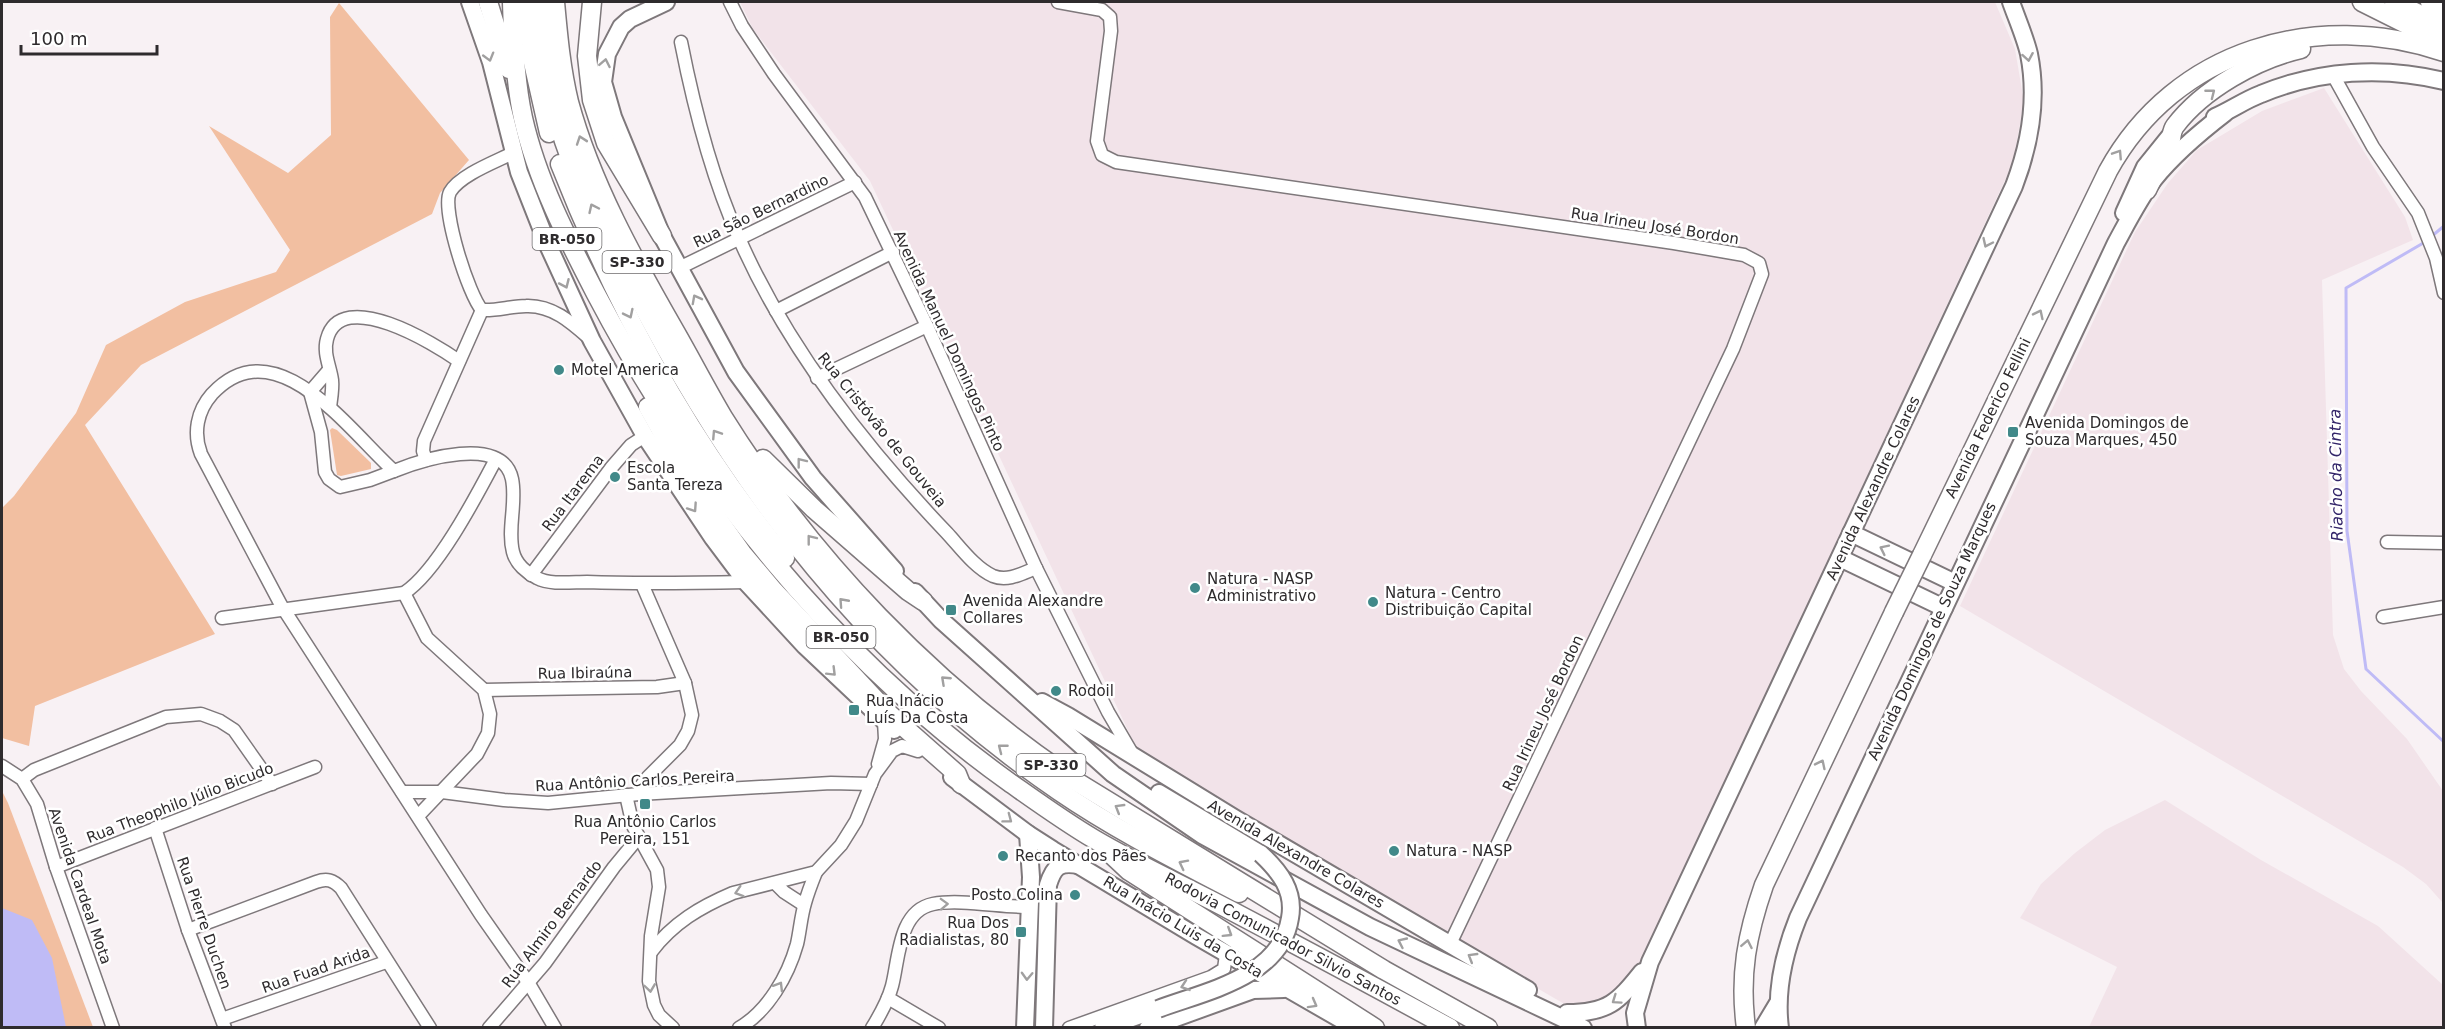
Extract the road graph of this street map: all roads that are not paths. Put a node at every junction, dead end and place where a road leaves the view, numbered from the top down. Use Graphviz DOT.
graph roads {
  1 [pos="471,2"];
  2 [pos="488,2"];
  3 [pos="512,2"];
  4 [pos="528,2"];
  5 [pos="543,2"];
  6 [pos="555,2"];
  7 [pos="592,2"];
  8 [pos="666,2"];
  9 [pos="730,2"];
  10 [pos="1058,2"];
  11 [pos="2011,2"];
  12 [pos="2362,2"];
  13 [pos="2383,2"];
  14 [pos="2394,2"];
  15 [pos="2430,2"];
  16 [pos="2444,8"];
  17 [pos="2444,26"];
  18 [pos="2444,34"];
  19 [pos="2397,39"];
  20 [pos="681,42"];
  21 [pos="2444,43"];
  22 [pos="2444,52"];
  23 [pos="2333,75"];
  24 [pos="2444,81"];
  25 [pos="2224,113"];
  26 [pos="523,117"];
  27 [pos="2172,135"];
  28 [pos="513,153"];
  29 [pos="855,182"];
  30 [pos="2147,190"];
  31 [pos="662,236"];
  32 [pos="739,238"];
  33 [pos="2116,243"];
  34 [pos="893,252"];
  35 [pos="679,268"];
  36 [pos="2444,293"];
  37 [pos="482,310"];
  38 [pos="776,311"];
  39 [pos="927,326"];
  40 [pos="592,341"];
  41 [pos="628,354"];
  42 [pos="459,361"];
  43 [pos="329,369"];
  44 [pos="817,378"];
  45 [pos="310,392"];
  46 [pos="333,410"];
  47 [pos="723,416"];
  48 [pos="320,427"];
  49 [pos="645,436"];
  50 [pos="496,459"];
  51 [pos="426,460"];
  52 [pos="394,471"];
  53 [pos="1851,533"];
  54 [pos="2387,542"];
  55 [pos="2444,543"];
  56 [pos="1840,558"];
  57 [pos="1036,568"];
  58 [pos="531,574"];
  59 [pos="746,582"];
  60 [pos="1955,583"];
  61 [pos="642,584"];
  62 [pos="404,593"];
  63 [pos="923,601"];
  64 [pos="1944,608"];
  65 [pos="2444,608"];
  66 [pos="285,610"];
  67 [pos="2383,617"];
  68 [pos="222,618"];
  69 [pos="888,682"];
  70 [pos="685,683"];
  71 [pos="484,690"];
  72 [pos="1025,694"];
  73 [pos="1108,712"];
  74 [pos="884,721"];
  75 [pos="1059,725"];
  76 [pos="1098,736"];
  77 [pos="918,751"];
  78 [pos="1135,759"];
  79 [pos="2,766"];
  80 [pos="315,767"];
  81 [pos="22,779"];
  82 [pos="873,779"];
  83 [pos="273,784"];
  84 [pos="961,784"];
  85 [pos="402,792"];
  86 [pos="442,792"];
  87 [pos="639,794"];
  88 [pos="626,795"];
  89 [pos="418,816"];
  90 [pos="155,828"];
  91 [pos="1028,834"];
  92 [pos="638,838"];
  93 [pos="1094,839"];
  94 [pos="1080,865"];
  95 [pos="56,867"];
  96 [pos="816,872"];
  97 [pos="775,883"];
  98 [pos="804,905"];
  99 [pos="1030,907"];
  100 [pos="656,909"];
  101 [pos="682,919"];
  102 [pos="188,930"];
  103 [pos="1029,942"];
  104 [pos="1450,944"];
  105 [pos="1048,945"];
  106 [pos="651,952"];
  107 [pos="1226,954"];
  108 [pos="386,962"];
  109 [pos="1650,962"];
  110 [pos="1384,970"];
  111 [pos="528,982"];
  112 [pos="1286,989"];
  113 [pos="888,998"];
  114 [pos="1779,1002"];
  115 [pos="1559,1012"];
  116 [pos="224,1023"];
  117 [pos="1034,1027"];
  118 [pos="113,1028"];
  119 [pos="430,1028"];
  120 [pos="489,1028"];
  121 [pos="555,1028"];
  122 [pos="672,1028"];
  123 [pos="739,1028"];
  124 [pos="872,1028"];
  125 [pos="939,1028"];
  126 [pos="1069,1028"];
  127 [pos="1103,1028"];
  128 [pos="1148,1028"];
  129 [pos="1356,1028"];
  130 [pos="1375,1028"];
  131 [pos="1450,1028"];
  132 [pos="1488,1028"];
  133 [pos="1583,1028"];
  134 [pos="1595,1028"];
  135 [pos="1637,1028"];
  136 [pos="1746,1028"];
  137 [pos="1762,1028"];
  138 [pos="1780,1028"];
  1 -- 28 [label="main road, Rua Inácio Luis da Costa, one-way"];
  2 -- 26 [label="highway"];
  3 -- 26 [label="highway, Rodovia Comunicador Silvio Santos"];
  4 -- 69 [label="highway, one-way"];
  110 -- 5 [label="highway, one-way"];
  47 -- 6 [label="highway, Rodovia Comunicador Silvio Santos / SP-330, one-way"];
  7 -- 31 [label="highway"];
  31 -- 8 [label="main road, one-way"];
  9 -- 29 [label="street, Avenida Manuel Domingos Pinto"];
  10 -- 104 [label="street, Rua Irineu José Bordon"];
  11 -- 53 [label="main road, Avenida Alexandre Colares, one-way"];
  12 -- 21 [label="highway"];
  13 -- 18 [label="highway"];
  14 -- 17 [label="highway"];
  15 -- 16 [label="highway"];
  19 -- 22 [label="highway, Avenida Federico Fellini"];
  27 -- 19 [label="highway, one-way"];
  136 -- 19 [label="highway, Avenida Federico Fellini, one-way, bridge"];
  20 -- 32 [label="street, Rua Cristóvão de Gouveia"];
  23 -- 24 [label="main road, Avenida Domingos de Souza Marques"];
  23 -- 25 [label="main road, Avenida Domingos de Souza Marques"];
  23 -- 36 [label="street"];
  25 -- 27 [label="main road, Avenida Domingos de Souza Marques"];
  25 -- 30 [label="main road, Avenida Domingos de Souza Marques"];
  26 -- 41 [label="highway, Rodovia Comunicador Silvio Santos / BR-050"];
  27 -- 30 [label="highway"];
  27 -- 33 [label="main road, Avenida Domingos de Souza Marques"];
  28 -- 37 [label="street"];
  28 -- 40 [label="main road, Rua Inácio Luis da Costa, one-way"];
  29 -- 32 [label="street, Rua São Bernardino"];
  29 -- 34 [label="street, Avenida Manuel Domingos Pinto"];
  30 -- 33 [label="main road, Avenida Domingos de Souza Marques"];
  31 -- 35 [label="main road"];
  32 -- 35 [label="street, Rua São Bernardino"];
  32 -- 38 [label="street, Rua Cristóvão de Gouveia"];
  33 -- 60 [label="main road, Avenida Domingos de Souza Marques"];
  34 -- 38 [label="street"];
  34 -- 39 [label="street, Avenida Manuel Domingos Pinto"];
  63 -- 35 [label="main road, one-way"];
  37 -- 40 [label="street, Rua Inácio Luis da Costa"];
  37 -- 42 [label="street"];
  38 -- 44 [label="street, Rua Cristóvão de Gouveia"];
  39 -- 44 [label="street"];
  39 -- 57 [label="street, Avenida Manuel Domingos Pinto"];
  40 -- 49 [label="main road, Rua Inácio Luis da Costa"];
  41 -- 69 [label="highway, Rodovia Comunicador Silvio Santos / BR-050"];
  41 -- 84 [label="highway"];
  42 -- 43 [label="street"];
  42 -- 51 [label="street"];
  43 -- 45 [label="street"];
  43 -- 46 [label="street"];
  44 -- 57 [label="street, Rua Cristóvão de Gouveia"];
  45 -- 46 [label="street"];
  45 -- 48 [label="street"];
  45 -- 66 [label="street"];
  46 -- 48 [label="street"];
  46 -- 52 [label="street"];
  47 -- 63 [label="highway"];
  110 -- 47 [label="highway, Rodovia Comunicador Silvio Santos / SP-330, one-way"];
  48 -- 52 [label="street"];
  49 -- 58 [label="street, Rua Itarema"];
  49 -- 59 [label="main road, Rua Inácio Luis da Costa, one-way"];
  50 -- 51 [label="street"];
  50 -- 58 [label="street"];
  50 -- 62 [label="street"];
  51 -- 52 [label="street"];
  53 -- 56 [label="main road, Avenida Alexandre Colares"];
  60 -- 53 [label="main road, one-way"];
  54 -- 55 [label="street"];
  56 -- 64 [label="main road"];
  56 -- 109 [label="main road, Avenida Alexandre Colares"];
  57 -- 73 [label="street, Avenida Manuel Domingos Pinto"];
  58 -- 61 [label="street"];
  59 -- 61 [label="street"];
  59 -- 74 [label="main road, Rua Inácio Luis da Costa, one-way"];
  60 -- 64 [label="main road, Avenida Domingos de Souza Marques"];
  61 -- 70 [label="street"];
  62 -- 66 [label="street"];
  62 -- 71 [label="street"];
  63 -- 72 [label="main road"];
  64 -- 114 [label="main road, Avenida Domingos de Souza Marques"];
  65 -- 67 [label="street"];
  66 -- 68 [label="street"];
  66 -- 85 [label="street"];
  69 -- 93 [label="highway, Rodovia Comunicador Silvio Santos / SP-330"];
  70 -- 71 [label="street, Rua Ibiraúna"];
  70 -- 87 [label="street"];
  71 -- 86 [label="street"];
  72 -- 75 [label="main road"];
  72 -- 76 [label="main road, Avenida Alexandre Colares"];
  73 -- 76 [label="street"];
  73 -- 78 [label="street, Avenida Manuel Domingos Pinto"];
  74 -- 77 [label="main road, Rua Inácio Luis da Costa"];
  74 -- 82 [label="street"];
  115 -- 75 [label="main road, one-way"];
  75 -- 127 [label="main road, bridge"];
  76 -- 78 [label="main road, Avenida Alexandre Colares"];
  77 -- 82 [label="street"];
  77 -- 84 [label="main road, Rua Inácio Luis da Costa"];
  78 -- 104 [label="main road, Avenida Alexandre Colares"];
  79 -- 81 [label="street, Avenida Cardeal Mota"];
  80 -- 83 [label="street, Rua Theophilo Júlio Bicudo"];
  81 -- 83 [label="street"];
  81 -- 95 [label="street, Avenida Cardeal Mota"];
  82 -- 87 [label="street, Rua Antônio Carlos Pereira"];
  82 -- 96 [label="street"];
  83 -- 90 [label="street, Rua Theophilo Júlio Bicudo"];
  84 -- 91 [label="main road, Rua Inácio Luis da Costa, one-way"];
  85 -- 86 [label="street, Rua Antônio Carlos Pereira"];
  85 -- 89 [label="street"];
  86 -- 88 [label="street, Rua Antônio Carlos Pereira"];
  86 -- 89 [label="street"];
  87 -- 88 [label="street, Rua Antônio Carlos Pereira"];
  88 -- 92 [label="street"];
  89 -- 111 [label="street"];
  90 -- 95 [label="street, Rua Theophilo Júlio Bicudo"];
  90 -- 102 [label="street, Rua Pierre Duchen"];
  91 -- 94 [label="main road, Rua Inácio Luis da Costa"];
  91 -- 99 [label="main road"];
  92 -- 100 [label="street"];
  92 -- 111 [label="street, Rua Almiro Bernardo"];
  93 -- 130 [label="highway, one-way"];
  93 -- 131 [label="highway, Rodovia Comunicador Silvio Santos / SP-330"];
  94 -- 105 [label="main road"];
  94 -- 107 [label="main road, Rua Inácio Luis da Costa"];
  95 -- 118 [label="street, Avenida Cardeal Mota"];
  96 -- 97 [label="street"];
  96 -- 98 [label="street"];
  97 -- 98 [label="street"];
  97 -- 101 [label="street, one-way"];
  123 -- 98 [label="street, one-way"];
  99 -- 103 [label="main road"];
  113 -- 99 [label="street, one-way"];
  100 -- 101 [label="street"];
  100 -- 106 [label="street"];
  101 -- 106 [label="street"];
  102 -- 108 [label="street"];
  102 -- 116 [label="street, Rua Pierre Duchen"];
  103 -- 105 [label="main road"];
  103 -- 117 [label="main road, one-way"];
  115 -- 104 [label="main road, Avenida Alexandre Colares, one-way"];
  105 -- 117 [label="main road"];
  106 -- 122 [label="street, one-way"];
  107 -- 112 [label="main road, Rua Inácio Luis da Costa"];
  107 -- 126 [label="street, one-way"];
  108 -- 116 [label="street, Rua Fuad Arida"];
  108 -- 119 [label="street"];
  109 -- 115 [label="main road, Avenida Alexandre Colares, one-way"];
  109 -- 135 [label="main road, Avenida Alexandre Colares"];
  110 -- 132 [label="highway, Rodovia Comunicador Silvio Santos / SP-330"];
  111 -- 120 [label="street, Rua Almiro Bernardo"];
  111 -- 121 [label="street"];
  112 -- 128 [label="main road"];
  112 -- 129 [label="main road, Rua Inácio Luis da Costa, one-way"];
  113 -- 124 [label="street"];
  113 -- 125 [label="street"];
  114 -- 137 [label="main road"];
  114 -- 138 [label="main road, Avenida Domingos de Souza Marques"];
  115 -- 133 [label="main road, Avenida Alexandre Colares"];
  115 -- 134 [label="main road, Avenida Alexandre Colares"];
}
